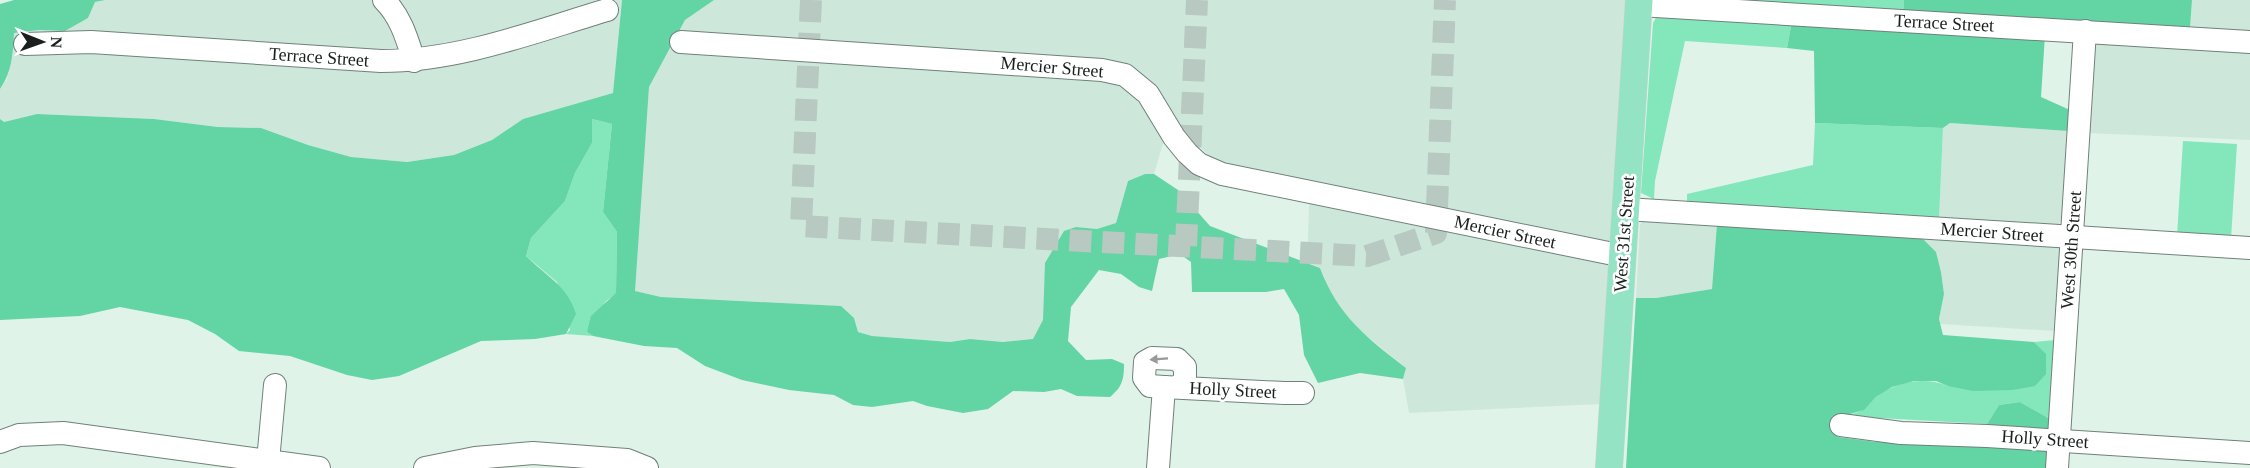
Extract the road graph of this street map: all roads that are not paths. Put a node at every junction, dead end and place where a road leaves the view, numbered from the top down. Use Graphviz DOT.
graph roads {
  1 [pos="384,0"];
  2 [pos="1639,2"];
  3 [pos="607,10"];
  4 [pos="2085,31"];
  5 [pos="681,42"];
  6 [pos="2250,42"];
  7 [pos="25,44"];
  8 [pos="414,61"];
  9 [pos="1626,209"];
  10 [pos="2072,237"];
  11 [pos="2250,248"];
  12 [pos="1623,256"];
  13 [pos="275,385"];
  14 [pos="1302,393"];
  15 [pos="1841,425"];
  16 [pos="2058,440"];
  17 [pos="0,442"];
  18 [pos="2250,453"];
  19 [pos="253,463"];
  20 [pos="474,463"];
  21 [pos="319,468"];
  22 [pos="425,468"];
  23 [pos="647,468"];
  24 [pos="1158,468"];
  25 [pos="1609,468"];
  26 [pos="2057,468"];
  1 -- 8 [label="street"];
  2 -- 4 [label="street, Terrace Street"];
  2 -- 9 [label="main road, West 31st Street"];
  3 -- 8 [label="street, Terrace Street"];
  4 -- 6 [label="street, Terrace Street"];
  4 -- 10 [label="street, West 30th Street"];
  5 -- 12 [label="street, Mercier Street"];
  7 -- 8 [label="street, Terrace Street"];
  9 -- 10 [label="street, Mercier Street"];
  9 -- 12 [label="main road, West 31st Street"];
  10 -- 11 [label="street, Mercier Street"];
  10 -- 16 [label="street, West 30th Street"];
  12 -- 25 [label="main road, West 31st Street"];
  13 -- 19 [label="street"];
  14 -- 24 [label="street, Holly Street"];
  15 -- 16 [label="street, Holly Street"];
  16 -- 18 [label="street, Holly Street"];
  16 -- 26 [label="street, West 30th Street"];
  17 -- 19 [label="street"];
  19 -- 21 [label="street"];
  20 -- 22 [label="street"];
  20 -- 23 [label="street"];
}
